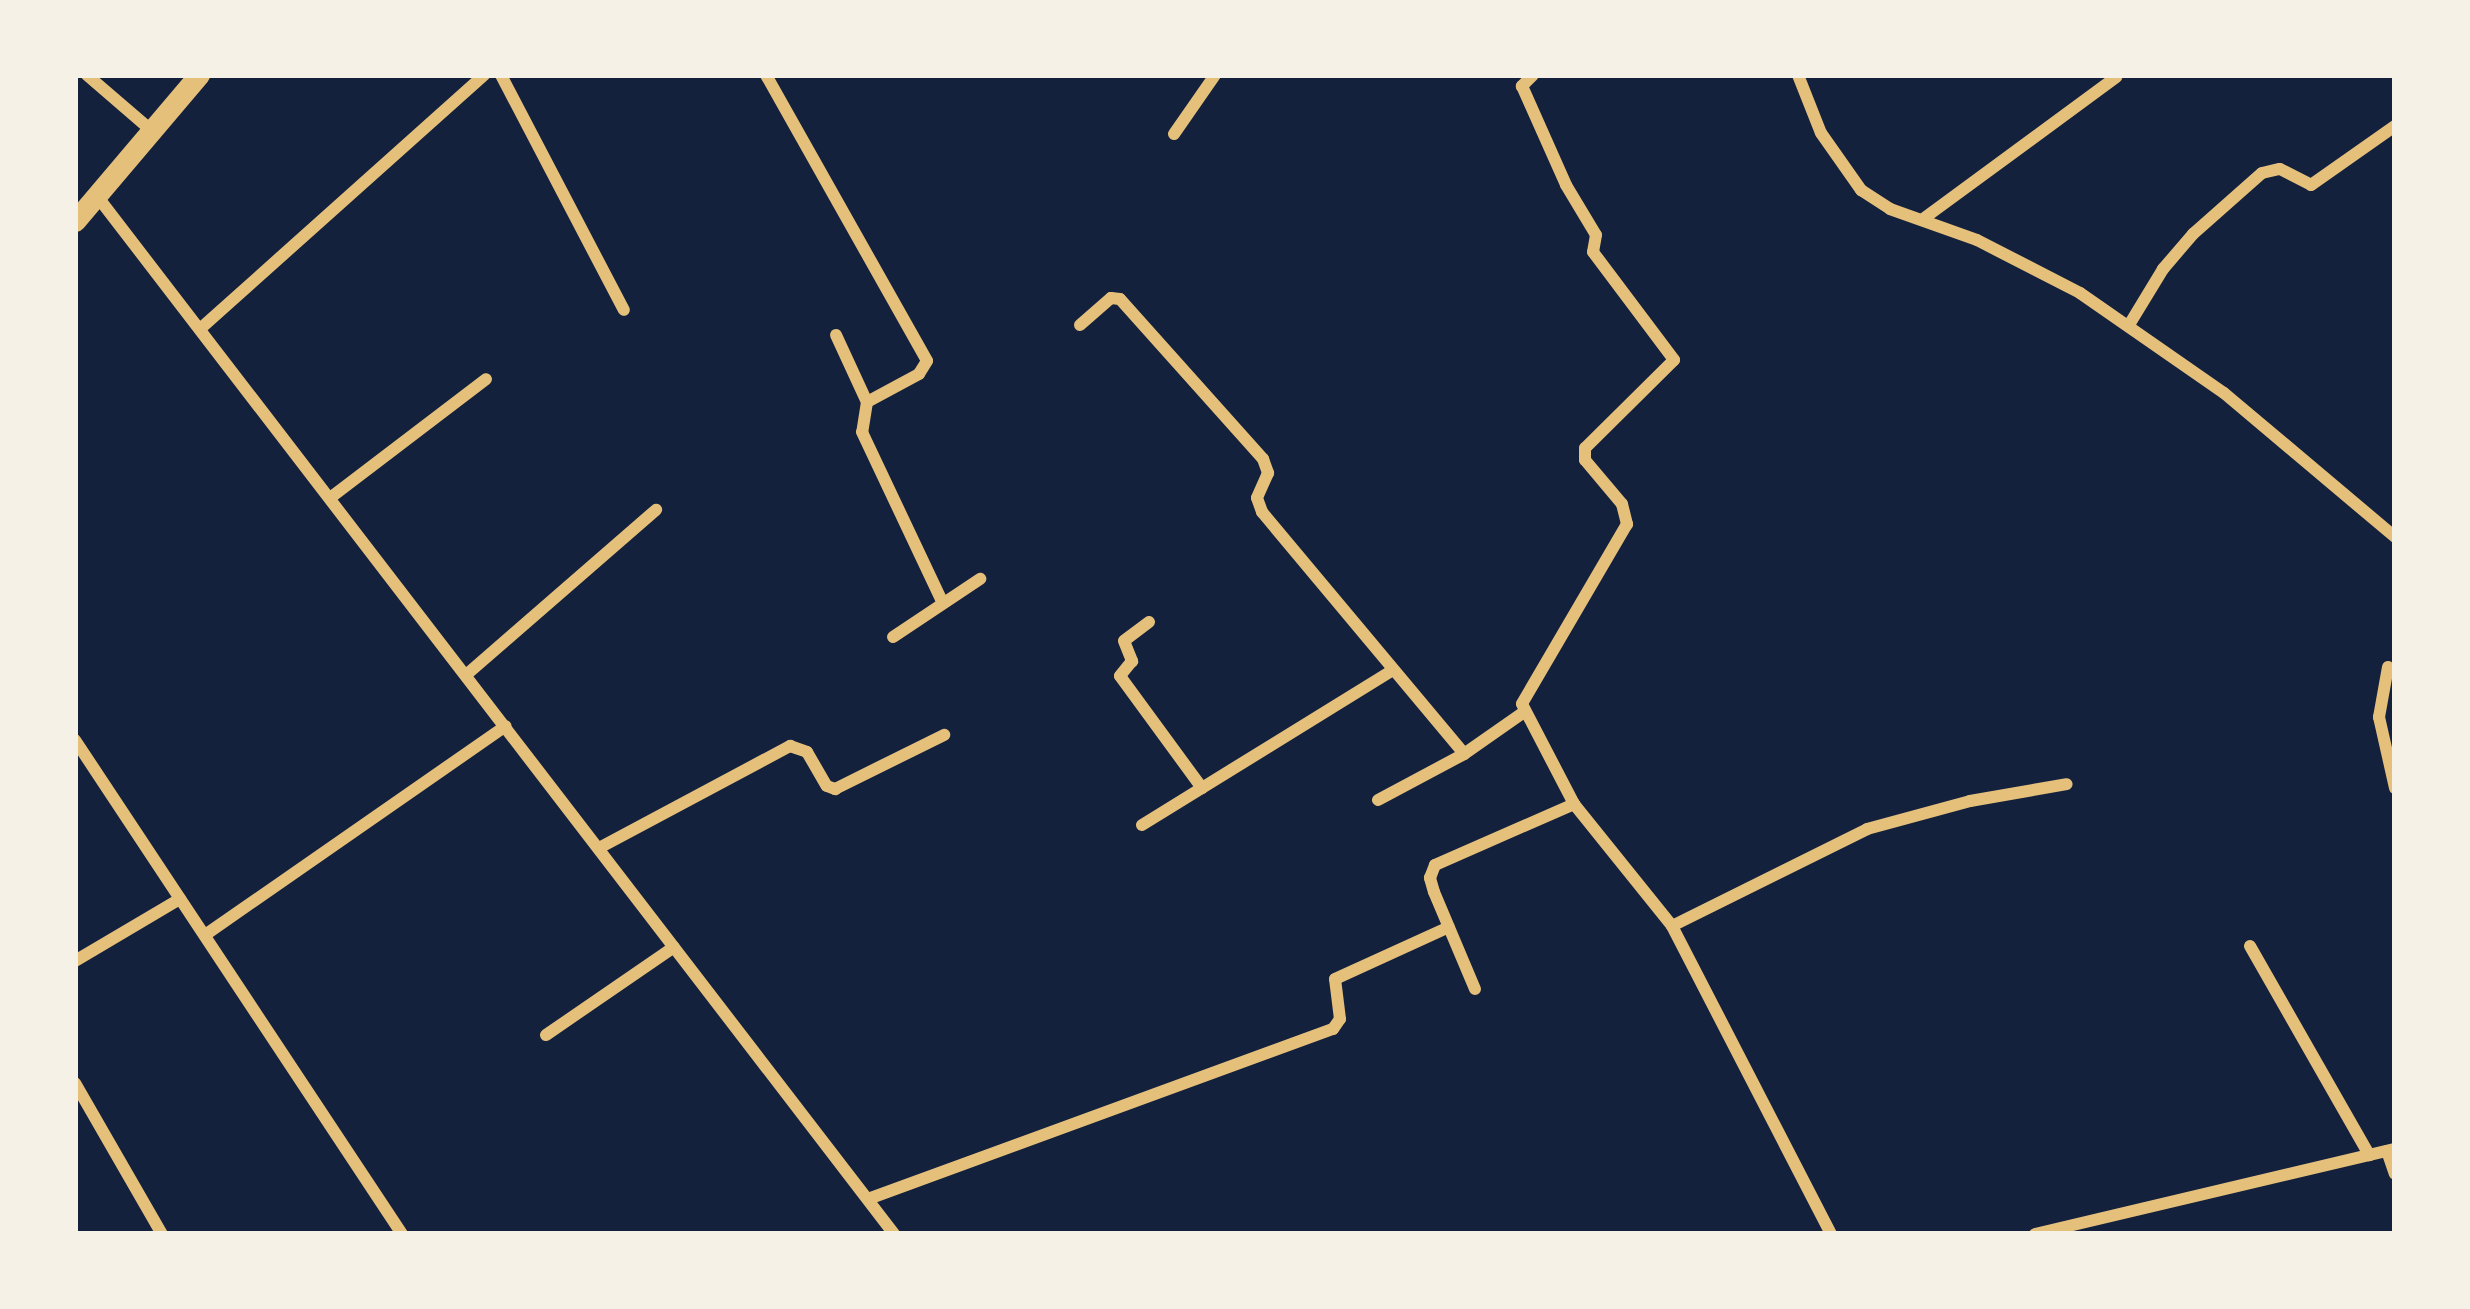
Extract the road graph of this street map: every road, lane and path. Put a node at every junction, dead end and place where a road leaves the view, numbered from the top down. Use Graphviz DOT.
graph roads {
  1 [pos="87,75"];
  2 [pos="199,75"];
  3 [pos="484,75"];
  4 [pos="502,75"];
  5 [pos="766,75"];
  6 [pos="1215,75"];
  7 [pos="1533,75"];
  8 [pos="1798,75"];
  9 [pos="2116,76"];
  10 [pos="2395,126"];
  11 [pos="152,131"];
  12 [pos="1174,134"];
  13 [pos="97,196"];
  14 [pos="1923,219"];
  15 [pos="75,221"];
  16 [pos="624,310"];
  17 [pos="1080,325"];
  18 [pos="2129,326"];
  19 [pos="200,329"];
  20 [pos="836,335"];
  21 [pos="486,379"];
  22 [pos="867,402"];
  23 [pos="329,498"];
  24 [pos="656,510"];
  25 [pos="2395,537"];
  26 [pos="980,579"];
  27 [pos="943,603"];
  28 [pos="1148,622"];
  29 [pos="893,638"];
  30 [pos="2388,668"];
  31 [pos="1393,670"];
  32 [pos="466,675"];
  33 [pos="1524,712"];
  34 [pos="506,726"];
  35 [pos="944,735"];
  36 [pos="75,740"];
  37 [pos="1464,754"];
  38 [pos="2067,784"];
  39 [pos="1202,788"];
  40 [pos="2395,788"];
  41 [pos="1378,800"];
  42 [pos="1574,804"];
  43 [pos="1142,825"];
  44 [pos="599,848"];
  45 [pos="180,899"];
  46 [pos="1672,926"];
  47 [pos="1449,927"];
  48 [pos="205,935"];
  49 [pos="2250,946"];
  50 [pos="674,947"];
  51 [pos="75,961"];
  52 [pos="1475,989"];
  53 [pos="546,1035"];
  54 [pos="75,1083"];
  55 [pos="2391,1150"];
  56 [pos="2369,1155"];
  57 [pos="2395,1174"];
  58 [pos="868,1198"];
  59 [pos="162,1234"];
  60 [pos="402,1234"];
  61 [pos="894,1234"];
  62 [pos="1831,1234"];
  63 [pos="2036,1234"];
  1 -- 11 [label="street"];
  2 -- 11 [label="street"];
  3 -- 19 [label="street"];
  4 -- 16 [label="street"];
  5 -- 22 [label="street"];
  6 -- 12 [label="street"];
  7 -- 33 [label="street"];
  8 -- 14 [label="street"];
  9 -- 14 [label="street"];
  10 -- 18 [label="street"];
  11 -- 13 [label="street"];
  13 -- 15 [label="street"];
  13 -- 19 [label="street"];
  14 -- 18 [label="street"];
  17 -- 31 [label="street"];
  18 -- 25 [label="street"];
  19 -- 23 [label="street"];
  20 -- 22 [label="street"];
  21 -- 23 [label="street"];
  22 -- 27 [label="street"];
  23 -- 32 [label="street"];
  24 -- 32 [label="street"];
  26 -- 27 [label="street"];
  27 -- 29 [label="street"];
  28 -- 39 [label="street"];
  30 -- 40 [label="street"];
  31 -- 37 [label="street"];
  31 -- 39 [label="street"];
  32 -- 34 [label="street"];
  33 -- 37 [label="street"];
  33 -- 42 [label="street"];
  34 -- 44 [label="street"];
  34 -- 48 [label="street"];
  35 -- 44 [label="street"];
  36 -- 45 [label="street"];
  37 -- 41 [label="street"];
  38 -- 46 [label="street"];
  39 -- 43 [label="street"];
  42 -- 46 [label="street"];
  42 -- 47 [label="street"];
  44 -- 50 [label="street"];
  45 -- 48 [label="street"];
  45 -- 51 [label="street"];
  46 -- 62 [label="street"];
  47 -- 52 [label="street"];
  47 -- 58 [label="street"];
  48 -- 60 [label="street"];
  49 -- 56 [label="street"];
  50 -- 53 [label="street"];
  50 -- 58 [label="street"];
  54 -- 59 [label="street"];
  55 -- 56 [label="street"];
  55 -- 57 [label="street"];
  56 -- 63 [label="street"];
  58 -- 61 [label="street"];
}
